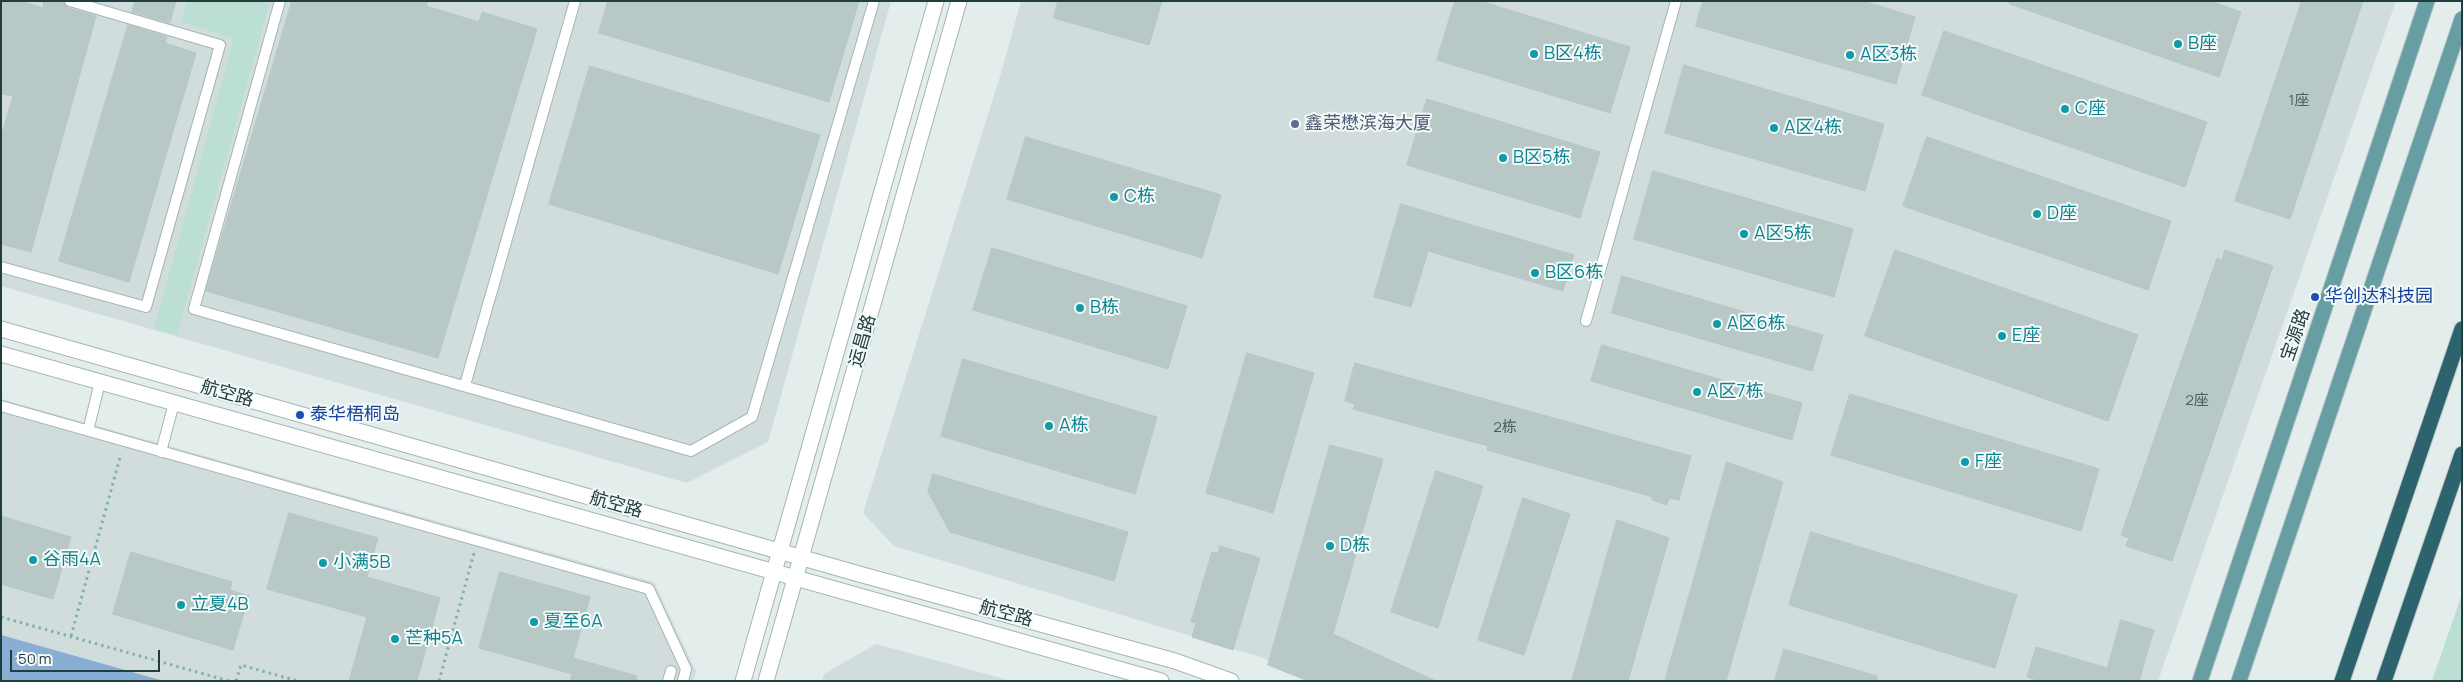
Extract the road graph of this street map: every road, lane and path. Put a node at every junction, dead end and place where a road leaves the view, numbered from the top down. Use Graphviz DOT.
graph roads {
  1 [pos="70,1"];
  2 [pos="280,1"];
  3 [pos="575,1"];
  4 [pos="874,1"];
  5 [pos="936,1"];
  6 [pos="960,1"];
  7 [pos="1676,1"];
  8 [pos="2427,1"];
  9 [pos="2462,19"];
  10 [pos="1,267"];
  11 [pos="1586,321"];
  12 [pos="2462,328"];
  13 [pos="1,329"];
  14 [pos="1,354"];
  15 [pos="100,382"];
  16 [pos="465,385"];
  17 [pos="174,403"];
  18 [pos="1,406"];
  19 [pos="88,431"];
  20 [pos="124,441"];
  21 [pos="161,452"];
  22 [pos="2462,454"];
  23 [pos="477,541"];
  24 [pos="780,552"];
  25 [pos="802,558"];
  26 [pos="774,573"];
  27 [pos="796,579"];
  28 [pos="1,617"];
  29 [pos="71,636"];
  30 [pos="229,681"];
  31 [pos="236,681"];
  32 [pos="298,681"];
  33 [pos="439,681"];
  34 [pos="683,681"];
  35 [pos="743,681"];
  36 [pos="766,681"];
  37 [pos="1161,681"];
  38 [pos="1231,681"];
  39 [pos="2200,681"];
  40 [pos="2239,681"];
  41 [pos="2342,681"];
  42 [pos="2384,681"];
  1 -- 10 [label="lane"];
  2 -- 16 [label="lane"];
  3 -- 16 [label="lane"];
  4 -- 16 [label="lane"];
  5 -- 24 [label="street, 运昌路"];
  6 -- 25 [label="street, 运昌路"];
  7 -- 11 [label="lane"];
  8 -- 39 [label="main road, 宝源路"];
  9 -- 40 [label="main road"];
  12 -- 41 [label="highway"];
  13 -- 24 [label="street, 航空路"];
  14 -- 15 [label="street, 航空路"];
  15 -- 17 [label="street, 航空路"];
  15 -- 19 [label="lane"];
  17 -- 21 [label="lane"];
  17 -- 26 [label="street, 航空路"];
  18 -- 19 [label="lane"];
  19 -- 20 [label="lane"];
  20 -- 21 [label="lane"];
  20 -- 29 [label="path"];
  21 -- 23 [label="lane"];
  22 -- 42 [label="highway"];
  23 -- 33 [label="path"];
  23 -- 34 [label="lane"];
  24 -- 25 [label="street, 航空路"];
  24 -- 26 [label="street, 运昌路"];
  25 -- 27 [label="street, 运昌路"];
  25 -- 38 [label="street, 航空路"];
  26 -- 27 [label="street, 航空路"];
  26 -- 35 [label="street, 运昌路"];
  27 -- 36 [label="street, 运昌路"];
  27 -- 37 [label="street, 航空路"];
  28 -- 29 [label="path"];
  29 -- 30 [label="path"];
  31 -- 32 [label="path"];
}
